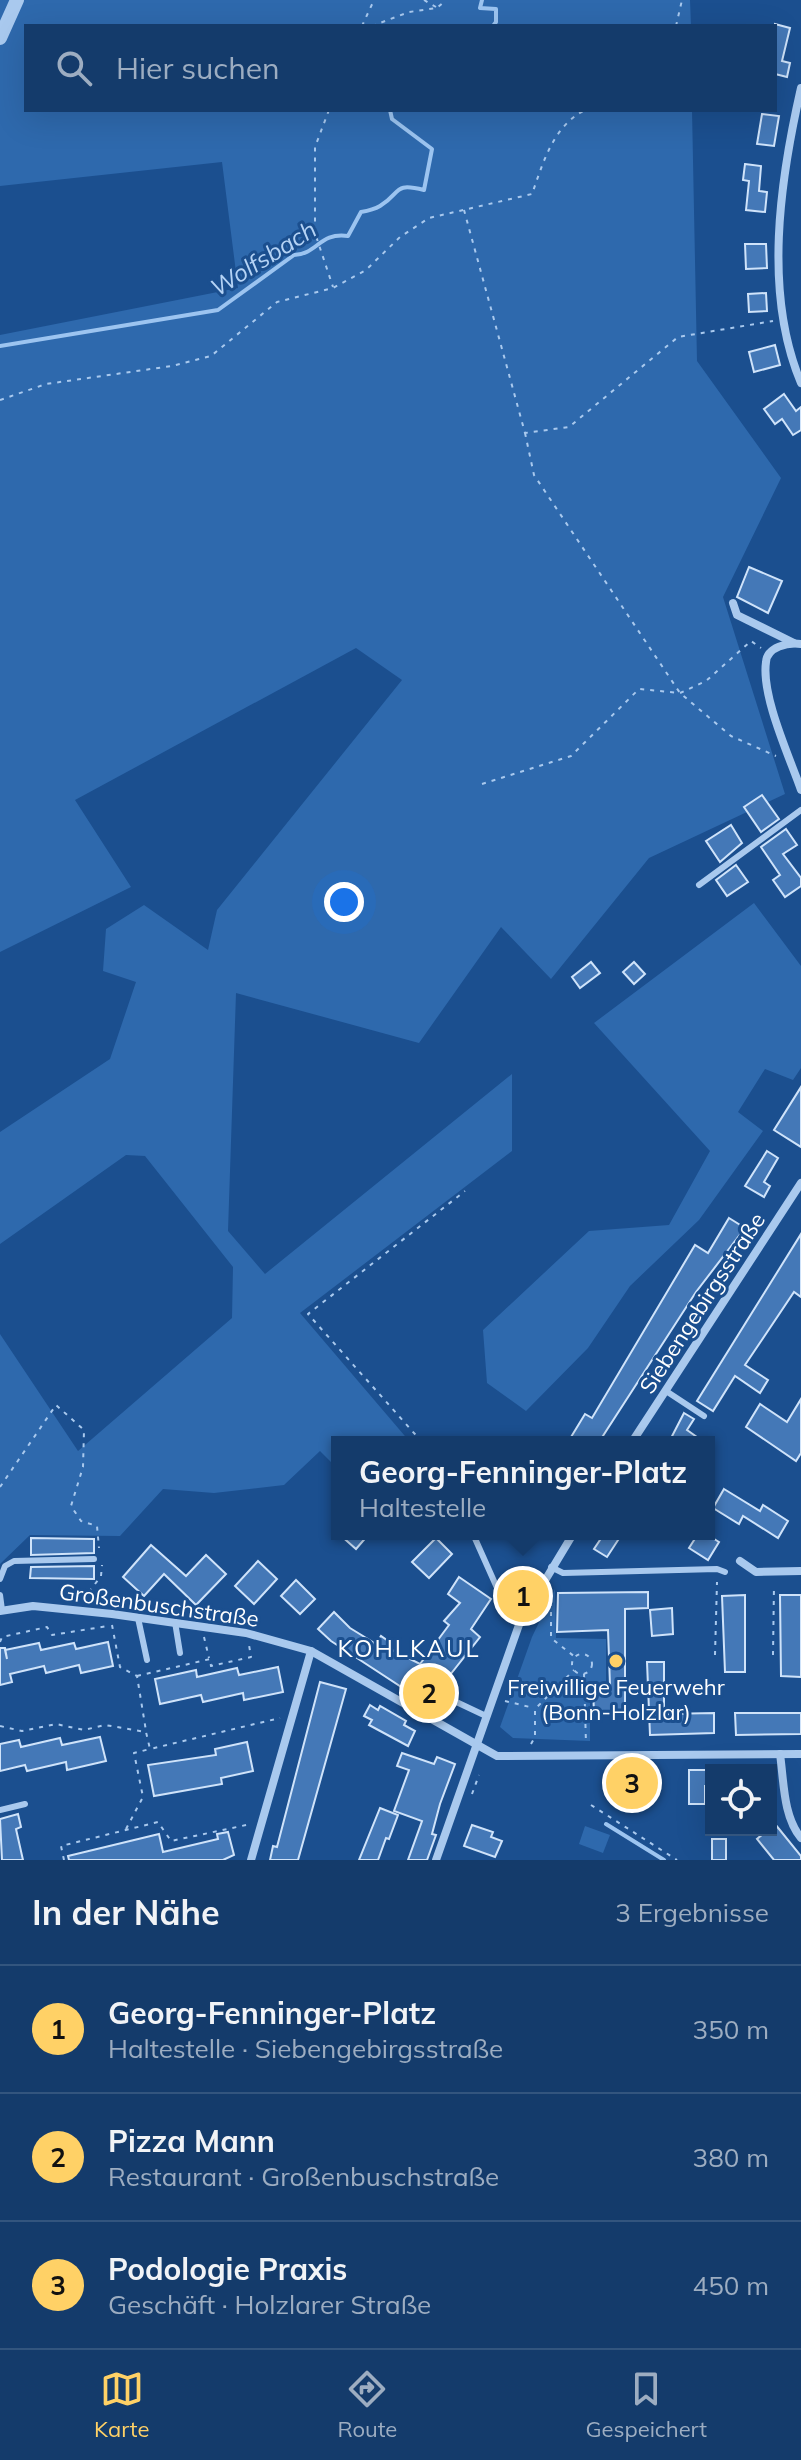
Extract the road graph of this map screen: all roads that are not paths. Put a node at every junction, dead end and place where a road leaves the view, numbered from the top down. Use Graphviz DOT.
graph roads {
  1 [pos="17,0"];
  2 [pos="0,38"];
  3 [pos="801,88"];
  4 [pos="801,383"];
  5 [pos="733,603"];
  6 [pos="797,644"];
  7 [pos="801,790"];
  8 [pos="801,810"];
  9 [pos="699,885"];
  10 [pos="801,1183"];
  11 [pos="666,1391"];
  12 [pos="704,1416"];
  13 [pos="636,1436"];
  14 [pos="476,1540"];
  15 [pos="569,1540"];
  16 [pos="94,1559"];
  17 [pos="740,1561"];
  18 [pos="551,1567"];
  19 [pos="721,1570"];
  20 [pos="801,1571"];
  21 [pos="0,1579"];
  22 [pos="0,1595"];
  23 [pos="1,1611"];
  24 [pos="138,1618"];
  25 [pos="175,1622"];
  26 [pos="520,1622"];
  27 [pos="311,1651"];
  28 [pos="180,1653"];
  29 [pos="147,1660"];
  30 [pos="450,1699"];
  31 [pos="486,1716"];
  32 [pos="476,1748"];
  33 [pos="780,1754"];
  34 [pos="801,1754"];
  35 [pos="25,1804"];
  36 [pos="0,1810"];
  37 [pos="801,1838"];
  38 [pos="251,1860"];
  39 [pos="436,1860"];
  1 -- 2 [label="street"];
  3 -- 4 [label="street"];
  5 -- 6 [label="street"];
  6 -- 7 [label="street"];
  8 -- 9 [label="lane"];
  10 -- 11 [label="street, Siebengebirgsstraße"];
  11 -- 12 [label="lane"];
  11 -- 13 [label="street, Siebengebirgsstraße"];
  14 -- 26 [label="lane"];
  15 -- 18 [label="street"];
  16 -- 21 [label="lane"];
  17 -- 20 [label="street"];
  18 -- 19 [label="lane"];
  18 -- 26 [label="street"];
  22 -- 23 [label="lane"];
  23 -- 24 [label="street, Großenbuschstraße"];
  24 -- 25 [label="street, Großenbuschstraße"];
  24 -- 29 [label="lane"];
  25 -- 27 [label="street, Großenbuschstraße"];
  25 -- 28 [label="lane"];
  26 -- 31 [label="street"];
  27 -- 32 [label="street, Großenbuschstraße"];
  27 -- 38 [label="street"];
  30 -- 31 [label="lane"];
  31 -- 32 [label="street"];
  32 -- 33 [label="street"];
  32 -- 39 [label="street"];
  33 -- 34 [label="street"];
  33 -- 37 [label="street"];
  35 -- 36 [label="lane"];
}
